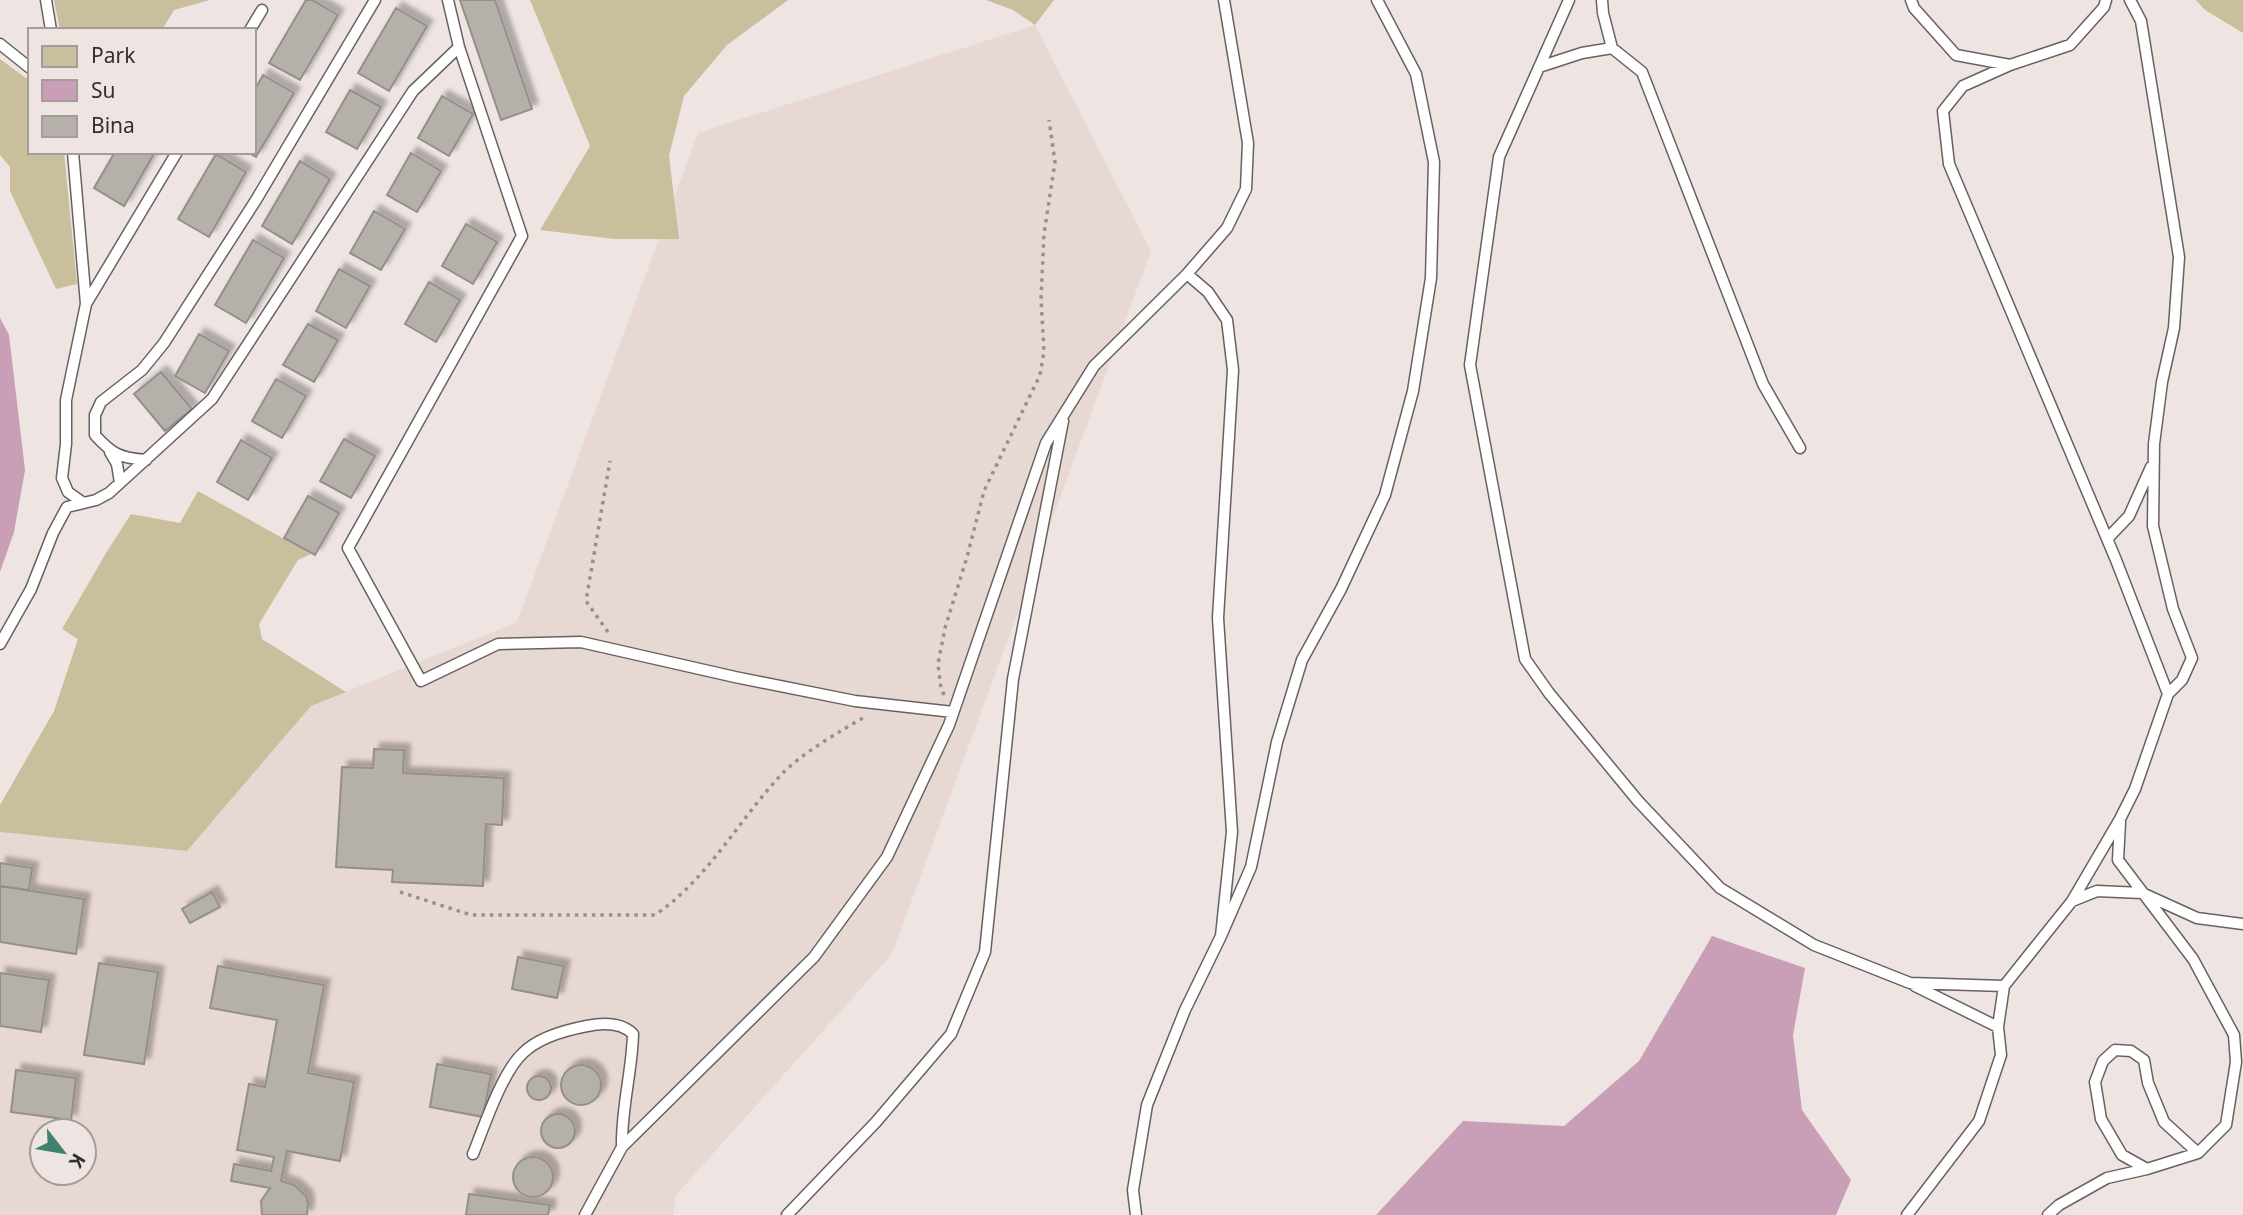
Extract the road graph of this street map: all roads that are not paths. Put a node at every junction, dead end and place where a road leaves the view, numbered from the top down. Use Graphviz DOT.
graph roads {
  1 [pos="46,0"];
  2 [pos="375,0"];
  3 [pos="448,0"];
  4 [pos="1224,0"];
  5 [pos="1377,0"];
  6 [pos="1569,0"];
  7 [pos="1602,0"];
  8 [pos="1911,0"];
  9 [pos="2106,0"];
  10 [pos="2130,0"];
  11 [pos="262,10"];
  12 [pos="51,28"];
  13 [pos="251,28"];
  14 [pos="0,44"];
  15 [pos="459,47"];
  16 [pos="1612,48"];
  17 [pos="2010,65"];
  18 [pos="28,66"];
  19 [pos="1539,67"];
  20 [pos="73,154"];
  21 [pos="176,154"];
  22 [pos="1187,274"];
  23 [pos="86,304"];
  24 [pos="1065,411"];
  25 [pos="1800,448"];
  26 [pos="110,452"];
  27 [pos="146,460"];
  28 [pos="2154,462"];
  29 [pos="120,483"];
  30 [pos="68,492"];
  31 [pos="82,502"];
  32 [pos="67,507"];
  33 [pos="2106,540"];
  34 [pos="0,644"];
  35 [pos="2168,694"];
  36 [pos="953,712"];
  37 [pos="2120,819"];
  38 [pos="2142,893"];
  39 [pos="2072,901"];
  40 [pos="2243,924"];
  41 [pos="1221,936"];
  42 [pos="1910,983"];
  43 [pos="2004,986"];
  44 [pos="1998,1027"];
  45 [pos="622,1147"];
  46 [pos="2198,1153"];
  47 [pos="473,1154"];
  48 [pos="2147,1169"];
  49 [pos="585,1215"];
  50 [pos="788,1215"];
  51 [pos="1136,1215"];
  52 [pos="1907,1215"];
  53 [pos="2048,1215"];
  1 -- 12 [label="lane"];
  2 -- 26 [label="lane"];
  3 -- 15 [label="lane"];
  4 -- 22 [label="lane"];
  5 -- 41 [label="lane"];
  6 -- 19 [label="lane"];
  7 -- 16 [label="lane"];
  8 -- 17 [label="lane"];
  9 -- 17 [label="lane"];
  10 -- 28 [label="lane"];
  11 -- 13 [label="lane"];
  14 -- 18 [label="lane"];
  15 -- 27 [label="lane"];
  15 -- 36 [label="lane"];
  16 -- 19 [label="lane"];
  16 -- 25 [label="lane"];
  17 -- 33 [label="lane"];
  19 -- 42 [label="lane"];
  20 -- 23 [label="lane"];
  21 -- 23 [label="lane"];
  22 -- 24 [label="lane"];
  22 -- 41 [label="lane"];
  23 -- 30 [label="lane"];
  24 -- 36 [label="lane"];
  24 -- 50 [label="lane"];
  26 -- 27 [label="lane"];
  26 -- 29 [label="lane"];
  27 -- 29 [label="lane"];
  28 -- 33 [label="lane"];
  28 -- 35 [label="lane"];
  29 -- 31 [label="lane"];
  30 -- 31 [label="lane"];
  30 -- 32 [label="lane"];
  31 -- 32 [label="lane"];
  32 -- 34 [label="lane"];
  33 -- 35 [label="lane"];
  35 -- 37 [label="lane"];
  36 -- 45 [label="lane"];
  37 -- 38 [label="lane"];
  37 -- 39 [label="lane"];
  38 -- 39 [label="lane"];
  38 -- 40 [label="lane"];
  38 -- 46 [label="lane"];
  39 -- 43 [label="lane"];
  41 -- 51 [label="lane"];
  42 -- 43 [label="lane"];
  42 -- 44 [label="lane"];
  43 -- 44 [label="lane"];
  44 -- 52 [label="lane"];
  45 -- 47 [label="lane"];
  45 -- 49 [label="lane"];
  46 -- 48 [label="lane"];
  46 -- 48 [label="lane"];
  48 -- 53 [label="lane"];
}
